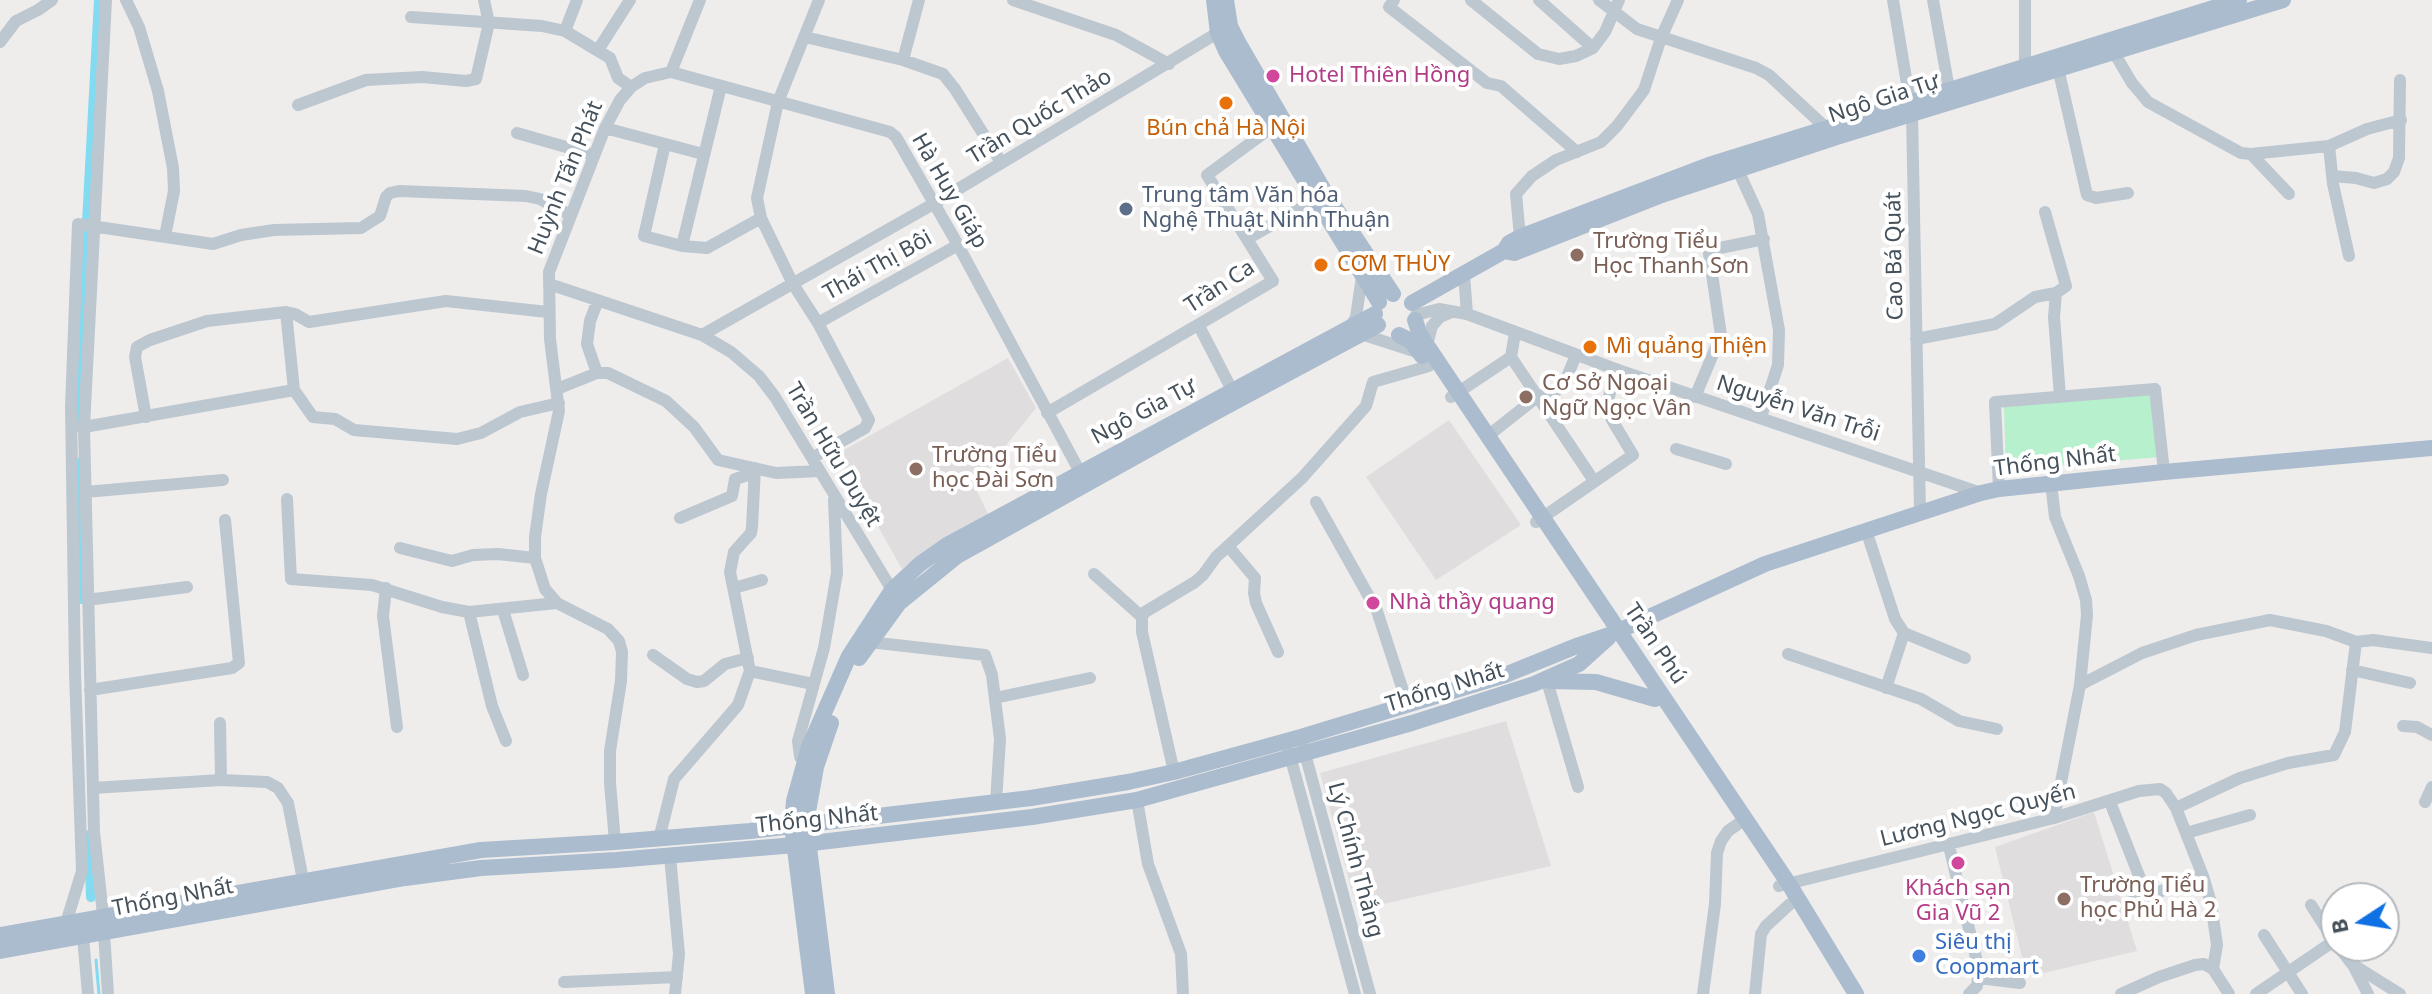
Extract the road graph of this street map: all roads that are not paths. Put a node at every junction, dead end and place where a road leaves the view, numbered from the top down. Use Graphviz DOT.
graph roads {
  1 [pos="52,0"];
  2 [pos="106,0"];
  3 [pos="126,0"];
  4 [pos="484,0"];
  5 [pos="577,0"];
  6 [pos="630,0"];
  7 [pos="700,0"];
  8 [pos="819,0"];
  9 [pos="919,0"];
  10 [pos="1013,0"];
  11 [pos="1214,0"];
  12 [pos="1226,0"];
  13 [pos="1471,0"];
  14 [pos="1539,0"];
  15 [pos="1599,0"];
  16 [pos="1678,0"];
  17 [pos="1893,0"];
  18 [pos="1933,0"];
  19 [pos="2026,0"];
  20 [pos="2239,0"];
  21 [pos="2283,0"];
  22 [pos="1392,3"];
  23 [pos="1616,6"];
  24 [pos="2208,10"];
  25 [pos="411,17"];
  26 [pos="489,23"];
  27 [pos="1224,29"];
  28 [pos="565,31"];
  29 [pos="805,37"];
  30 [pos="1661,38"];
  31 [pos="0,42"];
  32 [pos="2112,45"];
  33 [pos="1593,48"];
  34 [pos="598,50"];
  35 [pos="903,60"];
  36 [pos="1169,64"];
  37 [pos="2058,68"];
  38 [pos="671,72"];
  39 [pos="2025,72"];
  40 [pos="2400,80"];
  41 [pos="721,86"];
  42 [pos="631,87"];
  43 [pos="1949,89"];
  44 [pos="778,102"];
  45 [pos="298,105"];
  46 [pos="1911,107"];
  47 [pos="2401,120"];
  48 [pos="1277,123"];
  49 [pos="605,128"];
  50 [pos="1831,132"];
  51 [pos="517,133"];
  52 [pos="665,144"];
  53 [pos="2329,146"];
  54 [pos="1577,152"];
  55 [pos="703,154"];
  56 [pos="2251,154"];
  57 [pos="594,155"];
  58 [pos="1001,162"];
  59 [pos="1736,163"];
  60 [pos="2332,176"];
  61 [pos="2128,193"];
  62 [pos="2289,194"];
  63 [pos="1321,196"];
  64 [pos="935,203"];
  65 [pos="2045,212"];
  66 [pos="570,215"];
  67 [pos="761,218"];
  68 [pos="91,226"];
  69 [pos="165,236"];
  70 [pos="1520,237"];
  71 [pos="1247,239"];
  72 [pos="1764,239"];
  73 [pos="958,245"];
  74 [pos="682,246"];
  75 [pos="1504,251"];
  76 [pos="2349,256"];
  77 [pos="1464,274"];
  78 [pos="1362,276"];
  79 [pos="549,284"];
  80 [pos="793,284"];
  81 [pos="2056,293"];
  82 [pos="598,300"];
  83 [pos="1381,309"];
  84 [pos="286,312"];
  85 [pos="548,312"];
  86 [pos="1415,312"];
  87 [pos="1461,312"];
  88 [pos="818,323"];
  89 [pos="1199,326"];
  90 [pos="1356,330"];
  91 [pos="1515,333"];
  92 [pos="702,335"];
  93 [pos="1399,335"];
  94 [pos="1916,339"];
  95 [pos="1426,355"];
  96 [pos="1576,355"];
  97 [pos="1511,357"];
  98 [pos="1618,370"];
  99 [pos="597,373"];
  100 [pos="557,389"];
  101 [pos="294,390"];
  102 [pos="1455,394"];
  103 [pos="1235,395"];
  104 [pos="1537,397"];
  105 [pos="1695,397"];
  106 [pos="2060,397"];
  107 [pos="559,403"];
  108 [pos="1047,413"];
  109 [pos="146,417"];
  110 [pos="1761,417"];
  111 [pos="84,427"];
  112 [pos="1489,435"];
  113 [pos="2432,448"];
  114 [pos="1676,449"];
  115 [pos="812,458"];
  116 [pos="1726,464"];
  117 [pos="755,470"];
  118 [pos="1919,470"];
  119 [pos="820,471"];
  120 [pos="2164,472"];
  121 [pos="1083,478"];
  122 [pos="223,480"];
  123 [pos="1594,481"];
  124 [pos="2051,483"];
  125 [pos="1999,489"];
  126 [pos="85,492"];
  127 [pos="1981,493"];
  128 [pos="834,497"];
  129 [pos="287,499"];
  130 [pos="1316,502"];
  131 [pos="1920,512"];
  132 [pos="680,518"];
  133 [pos="225,520"];
  134 [pos="1540,520"];
  135 [pos="1866,530"];
  136 [pos="1228,546"];
  137 [pos="400,548"];
  138 [pos="535,558"];
  139 [pos="1094,574"];
  140 [pos="762,580"];
  141 [pos="187,587"];
  142 [pos="386,588"];
  143 [pos="734,588"];
  144 [pos="896,597"];
  145 [pos="87,600"];
  146 [pos="557,603"];
  147 [pos="503,610"];
  148 [pos="469,612"];
  149 [pos="1142,617"];
  150 [pos="1616,633"];
  151 [pos="1904,633"];
  152 [pos="869,642"];
  153 [pos="2356,642"];
  154 [pos="2432,648"];
  155 [pos="1278,652"];
  156 [pos="1788,654"];
  157 [pos="653,655"];
  158 [pos="1965,658"];
  159 [pos="749,665"];
  160 [pos="2352,670"];
  161 [pos="523,675"];
  162 [pos="1090,678"];
  163 [pos="1538,678"];
  164 [pos="2410,683"];
  165 [pos="813,684"];
  166 [pos="2080,685"];
  167 [pos="1886,688"];
  168 [pos="90,690"];
  169 [pos="995,698"];
  170 [pos="1655,699"];
  171 [pos="1408,706"];
  172 [pos="220,723"];
  173 [pos="1412,723"];
  174 [pos="2403,726"];
  175 [pos="397,727"];
  176 [pos="1997,729"];
  177 [pos="2432,735"];
  178 [pos="506,741"];
  179 [pos="1295,747"];
  180 [pos="804,762"];
  181 [pos="1174,772"];
  182 [pos="221,780"];
  183 [pos="1578,787"];
  184 [pos="2432,787"];
  185 [pos="93,788"];
  186 [pos="1177,790"];
  187 [pos="1031,798"];
  188 [pos="1137,800"];
  189 [pos="996,802"];
  190 [pos="2110,802"];
  191 [pos="2425,802"];
  192 [pos="2176,808"];
  193 [pos="2250,815"];
  194 [pos="1032,817"];
  195 [pos="2054,818"];
  196 [pos="799,824"];
  197 [pos="1738,824"];
  198 [pos="2186,833"];
  199 [pos="659,839"];
  200 [pos="615,842"];
  201 [pos="801,844"];
  202 [pos="1949,846"];
  203 [pos="670,856"];
  204 [pos="616,860"];
  205 [pos="403,870"];
  206 [pos="2203,876"];
  207 [pos="303,880"];
  208 [pos="1784,885"];
  209 [pos="2147,896"];
  210 [pos="2128,903"];
  211 [pos="1790,904"];
  212 [pos="2311,905"];
  213 [pos="103,915"];
  214 [pos="2320,919"];
  215 [pos="66,923"];
  216 [pos="104,933"];
  217 [pos="2264,935"];
  218 [pos="1355,936"];
  219 [pos="83,937"];
  220 [pos="1340,940"];
  221 [pos="4,942"];
  222 [pos="2320,953"];
  223 [pos="2352,964"];
  224 [pos="2213,969"];
  225 [pos="2288,972"];
  226 [pos="677,977"];
  227 [pos="1979,978"];
  228 [pos="564,982"];
  229 [pos="2020,983"];
  230 [pos="2147,988"];
  231 [pos="88,994"];
  232 [pos="108,994"];
  233 [pos="675,994"];
  234 [pos="813,994"];
  235 [pos="827,994"];
  236 [pos="1183,994"];
  237 [pos="1355,994"];
  238 [pos="1370,994"];
  239 [pos="1703,994"];
  240 [pos="1755,994"];
  241 [pos="1846,994"];
  242 [pos="1856,994"];
  243 [pos="1969,994"];
  244 [pos="2121,994"];
  245 [pos="2229,994"];
  246 [pos="2256,994"];
  247 [pos="2302,994"];
  248 [pos="2368,994"];
  249 [pos="2400,994"];
  1 -- 31 [label="street"];
  2 -- 68 [label="street"];
  3 -- 69 [label="street"];
  4 -- 26 [label="street"];
  5 -- 28 [label="street"];
  6 -- 34 [label="street"];
  7 -- 38 [label="street"];
  8 -- 29 [label="street"];
  9 -- 35 [label="street"];
  10 -- 36 [label="street"];
  11 -- 27 [label="main road"];
  12 -- 27 [label="main road"];
  13 -- 33 [label="street"];
  14 -- 33 [label="street"];
  15 -- 23 [label="street"];
  16 -- 30 [label="street"];
  17 -- 46 [label="street, Cao Bá Quát"];
  18 -- 43 [label="street"];
  19 -- 39 [label="street"];
  20 -- 24 [label="main road, Ngô Gia Tự"];
  21 -- 24 [label="main road, Ngô Gia Tự"];
  22 -- 54 [label="street"];
  23 -- 30 [label="street"];
  23 -- 33 [label="street"];
  24 -- 32 [label="main road, Ngô Gia Tự"];
  25 -- 26 [label="street"];
  26 -- 28 [label="street"];
  26 -- 45 [label="street"];
  27 -- 36 [label="street, Trần Quốc Thảo"];
  27 -- 48 [label="main road"];
  28 -- 34 [label="street"];
  29 -- 35 [label="street"];
  29 -- 44 [label="street"];
  30 -- 50 [label="street"];
  30 -- 54 [label="street"];
  32 -- 37 [label="main road, Ngô Gia Tự"];
  32 -- 39 [label="main road, Ngô Gia Tự"];
  32 -- 56 [label="street"];
  34 -- 42 [label="street"];
  35 -- 58 [label="street"];
  36 -- 58 [label="street, Trần Quốc Thảo"];
  37 -- 39 [label="main road, Ngô Gia Tự"];
  37 -- 61 [label="street"];
  38 -- 41 [label="street, Hà Huy Giáp"];
  38 -- 42 [label="street, Huỳnh Tấn Phát"];
  39 -- 43 [label="main road, Ngô Gia Tự"];
  39 -- 46 [label="main road, Ngô Gia Tự"];
  40 -- 47 [label="street"];
  41 -- 44 [label="street, Hà Huy Giáp"];
  41 -- 55 [label="street"];
  42 -- 49 [label="street, Huỳnh Tấn Phát"];
  43 -- 46 [label="main road, Ngô Gia Tự"];
  44 -- 64 [label="street, Hà Huy Giáp"];
  44 -- 67 [label="street"];
  46 -- 50 [label="main road, Ngô Gia Tự"];
  46 -- 94 [label="street, Cao Bá Quát"];
  47 -- 53 [label="street"];
  47 -- 60 [label="street"];
  48 -- 63 [label="main road"];
  48 -- 71 [label="street, Trần Ca"];
  49 -- 52 [label="street"];
  49 -- 57 [label="street, Huỳnh Tấn Phát"];
  50 -- 59 [label="main road, Ngô Gia Tự"];
  51 -- 57 [label="street"];
  52 -- 55 [label="street"];
  52 -- 74 [label="street"];
  53 -- 56 [label="street"];
  53 -- 60 [label="street"];
  54 -- 70 [label="street"];
  55 -- 74 [label="street"];
  56 -- 62 [label="street"];
  57 -- 66 [label="street, Huỳnh Tấn Phát"];
  58 -- 64 [label="street, Trần Quốc Thảo"];
  59 -- 70 [label="main road, Ngô Gia Tự"];
  59 -- 72 [label="street"];
  59 -- 75 [label="main road, Ngô Gia Tự"];
  60 -- 76 [label="street"];
  63 -- 71 [label="street"];
  63 -- 78 [label="main road"];
  63 -- 83 [label="main road"];
  64 -- 73 [label="street, Hà Huy Giáp"];
  64 -- 80 [label="street, Trần Quốc Thảo"];
  65 -- 81 [label="street"];
  66 -- 69 [label="street"];
  66 -- 79 [label="street, Huỳnh Tấn Phát"];
  67 -- 74 [label="street"];
  67 -- 80 [label="street"];
  68 -- 69 [label="street"];
  68 -- 111 [label="street"];
  68 -- 215 [label="street"];
  70 -- 75 [label="main road, Ngô Gia Tự"];
  71 -- 89 [label="street, Trần Ca"];
  72 -- 105 [label="street"];
  72 -- 110 [label="street"];
  73 -- 88 [label="street, Thái Thị Bôi"];
  73 -- 108 [label="street, Hà Huy Giáp"];
  75 -- 77 [label="main road, Ngô Gia Tự"];
  77 -- 86 [label="main road, Ngô Gia Tự"];
  77 -- 87 [label="street"];
  78 -- 83 [label="main road"];
  78 -- 90 [label="street"];
  79 -- 82 [label="street, Trần Hữu Duyệt"];
  79 -- 85 [label="street, Huỳnh Tấn Phát"];
  80 -- 88 [label="street"];
  80 -- 92 [label="street, Trần Quốc Thảo"];
  81 -- 94 [label="street"];
  81 -- 106 [label="street"];
  82 -- 92 [label="street, Trần Hữu Duyệt"];
  82 -- 99 [label="street"];
  83 -- 86 [label="main road"];
  83 -- 90 [label="main road, Ngô Gia Tự"];
  83 -- 93 [label="main road"];
  84 -- 85 [label="street"];
  84 -- 101 [label="street"];
  84 -- 109 [label="street"];
  85 -- 100 [label="street, Huỳnh Tấn Phát"];
  86 -- 87 [label="street, Nguyễn Văn Trỗi"];
  86 -- 93 [label="main road"];
  86 -- 95 [label="main road, Trần Phú"];
  87 -- 91 [label="street, Nguyễn Văn Trỗi"];
  87 -- 95 [label="street"];
  88 -- 115 [label="street"];
  89 -- 103 [label="street"];
  89 -- 108 [label="street, Trần Ca"];
  90 -- 95 [label="street"];
  90 -- 103 [label="main road, Ngô Gia Tự"];
  91 -- 96 [label="street, Nguyễn Văn Trỗi"];
  91 -- 97 [label="street"];
  92 -- 115 [label="street, Trần Hữu Duyệt"];
  93 -- 95 [label="main road, Trần Phú"];
  94 -- 118 [label="street, Cao Bá Quát"];
  95 -- 102 [label="main road, Trần Phú"];
  95 -- 136 [label="street"];
  96 -- 98 [label="street, Nguyễn Văn Trỗi"];
  96 -- 104 [label="street"];
  97 -- 102 [label="street"];
  97 -- 104 [label="street"];
  98 -- 105 [label="street, Nguyễn Văn Trỗi"];
  98 -- 123 [label="street"];
  99 -- 100 [label="street"];
  99 -- 117 [label="street"];
  100 -- 107 [label="street, Huỳnh Tấn Phát"];
  101 -- 107 [label="street"];
  101 -- 109 [label="street"];
  102 -- 112 [label="main road, Trần Phú"];
  102 -- 134 [label="main road, Trần Phú"];
  103 -- 121 [label="main road, Ngô Gia Tự"];
  104 -- 112 [label="street"];
  104 -- 123 [label="street"];
  105 -- 110 [label="street, Nguyễn Văn Trỗi"];
  106 -- 120 [label="street"];
  106 -- 125 [label="street"];
  107 -- 138 [label="street, Huỳnh Tấn Phát"];
  108 -- 121 [label="street, Hà Huy Giáp"];
  109 -- 111 [label="street"];
  110 -- 118 [label="street, Nguyễn Văn Trỗi"];
  111 -- 126 [label="street"];
  112 -- 134 [label="main road, Trần Phú"];
  113 -- 120 [label="main road, Thống Nhất"];
  114 -- 116 [label="street"];
  115 -- 119 [label="street, Trần Hữu Duyệt"];
  117 -- 119 [label="street"];
  117 -- 132 [label="street"];
  117 -- 143 [label="street"];
  118 -- 127 [label="street, Nguyễn Văn Trỗi"];
  118 -- 131 [label="street, Cao Bá Quát"];
  119 -- 128 [label="street, Trần Hữu Duyệt"];
  120 -- 124 [label="main road, Thống Nhất"];
  121 -- 144 [label="main road, Ngô Gia Tự"];
  122 -- 126 [label="street"];
  123 -- 134 [label="street"];
  124 -- 125 [label="main road, Thống Nhất"];
  124 -- 166 [label="street"];
  125 -- 127 [label="main road, Thống Nhất"];
  126 -- 145 [label="street"];
  127 -- 131 [label="main road, Thống Nhất"];
  128 -- 144 [label="street, Trần Hữu Duyệt"];
  128 -- 165 [label="street"];
  129 -- 142 [label="street"];
  130 -- 171 [label="street"];
  131 -- 135 [label="main road, Thống Nhất"];
  133 -- 168 [label="street"];
  134 -- 150 [label="main road, Trần Phú"];
  135 -- 150 [label="main road, Thống Nhất"];
  135 -- 151 [label="street"];
  136 -- 149 [label="street"];
  136 -- 155 [label="street"];
  137 -- 138 [label="street"];
  138 -- 146 [label="street, Huỳnh Tấn Phát"];
  139 -- 149 [label="street"];
  140 -- 143 [label="street"];
  141 -- 145 [label="street"];
  142 -- 148 [label="street"];
  142 -- 175 [label="street"];
  143 -- 159 [label="street"];
  144 -- 152 [label="main road, Ngô Gia Tự"];
  144 -- 180 [label="main road, Ngô Gia Tự"];
  145 -- 168 [label="street"];
  146 -- 147 [label="street"];
  146 -- 200 [label="street"];
  147 -- 148 [label="street"];
  147 -- 161 [label="street"];
  148 -- 178 [label="street"];
  149 -- 181 [label="street"];
  150 -- 163 [label="main road, Thống Nhất"];
  150 -- 170 [label="main road, Trần Phú"];
  150 -- 208 [label="main road, Trần Phú"];
  151 -- 158 [label="street"];
  151 -- 167 [label="street"];
  152 -- 169 [label="street"];
  152 -- 196 [label="main road, Ngô Gia Tự"];
  153 -- 154 [label="street"];
  153 -- 160 [label="street"];
  153 -- 166 [label="street"];
  156 -- 167 [label="street"];
  157 -- 159 [label="street"];
  159 -- 165 [label="street"];
  159 -- 199 [label="street"];
  160 -- 164 [label="street"];
  160 -- 192 [label="street"];
  162 -- 169 [label="street"];
  163 -- 170 [label="main road"];
  163 -- 171 [label="main road, Thống Nhất"];
  163 -- 173 [label="main road, Thống Nhất"];
  163 -- 183 [label="street"];
  165 -- 180 [label="street"];
  166 -- 195 [label="street"];
  167 -- 176 [label="street"];
  168 -- 185 [label="street"];
  169 -- 189 [label="street"];
  170 -- 197 [label="main road, Trần Phú"];
  171 -- 173 [label="main road"];
  171 -- 179 [label="main road, Thống Nhất"];
  172 -- 182 [label="street"];
  173 -- 179 [label="main road, Thống Nhất"];
  174 -- 177 [label="street"];
  179 -- 181 [label="main road, Thống Nhất"];
  179 -- 186 [label="main road, Thống Nhất"];
  179 -- 218 [label="street, Lý Chính Thắng"];
  179 -- 220 [label="street, Lý Chính Thắng"];
  180 -- 196 [label="main road, Ngô Gia Tự"];
  181 -- 186 [label="main road"];
  181 -- 187 [label="main road, Thống Nhất"];
  182 -- 185 [label="street"];
  182 -- 207 [label="street"];
  184 -- 191 [label="street"];
  185 -- 213 [label="street"];
  186 -- 188 [label="main road, Thống Nhất"];
  187 -- 189 [label="main road, Thống Nhất"];
  187 -- 194 [label="main road"];
  188 -- 194 [label="main road, Thống Nhất"];
  188 -- 236 [label="street"];
  189 -- 196 [label="main road, Thống Nhất"];
  190 -- 192 [label="street, Lương Ngọc Quyến"];
  190 -- 195 [label="street, Lương Ngọc Quyến"];
  190 -- 209 [label="street"];
  192 -- 198 [label="street"];
  193 -- 198 [label="street"];
  194 -- 201 [label="main road, Thống Nhất"];
  195 -- 202 [label="street, Lương Ngọc Quyến"];
  196 -- 199 [label="main road, Thống Nhất"];
  196 -- 201 [label="main road, Ngô Gia Tự"];
  197 -- 208 [label="main road, Trần Phú"];
  197 -- 239 [label="street"];
  198 -- 206 [label="street"];
  199 -- 200 [label="main road, Thống Nhất"];
  200 -- 204 [label="main road"];
  200 -- 205 [label="main road, Thống Nhất"];
  201 -- 203 [label="main road, Thống Nhất"];
  201 -- 234 [label="main road"];
  201 -- 235 [label="main road"];
  202 -- 208 [label="street, Lương Ngọc Quyến"];
  202 -- 227 [label="street"];
  203 -- 204 [label="main road, Thống Nhất"];
  203 -- 226 [label="street"];
  204 -- 205 [label="main road, Thống Nhất"];
  205 -- 207 [label="main road, Thống Nhất"];
  205 -- 216 [label="main road, Thống Nhất"];
  206 -- 209 [label="street"];
  206 -- 224 [label="street"];
  207 -- 213 [label="main road, Thống Nhất"];
  208 -- 211 [label="main road, Trần Phú"];
  208 -- 242 [label="main road, Trần Phú"];
  209 -- 210 [label="street"];
  211 -- 240 [label="street"];
  211 -- 241 [label="main road, Trần Phú"];
  212 -- 214 [label="street"];
  213 -- 215 [label="main road, Thống Nhất"];
  215 -- 221 [label="main road, Thống Nhất"];
  216 -- 219 [label="main road, Thống Nhất"];
  216 -- 232 [label="street"];
  217 -- 225 [label="street"];
  218 -- 220 [label="street"];
  218 -- 238 [label="street, Lý Chính Thắng"];
  219 -- 221 [label="main road, Thống Nhất"];
  219 -- 231 [label="street"];
  220 -- 237 [label="street, Lý Chính Thắng"];
  222 -- 225 [label="street"];
  223 -- 248 [label="street"];
  223 -- 249 [label="street"];
  224 -- 230 [label="street"];
  224 -- 245 [label="street"];
  225 -- 246 [label="street"];
  225 -- 247 [label="street"];
  226 -- 228 [label="street"];
  226 -- 233 [label="street"];
  227 -- 229 [label="street"];
  227 -- 243 [label="street"];
  230 -- 244 [label="street"];
}
